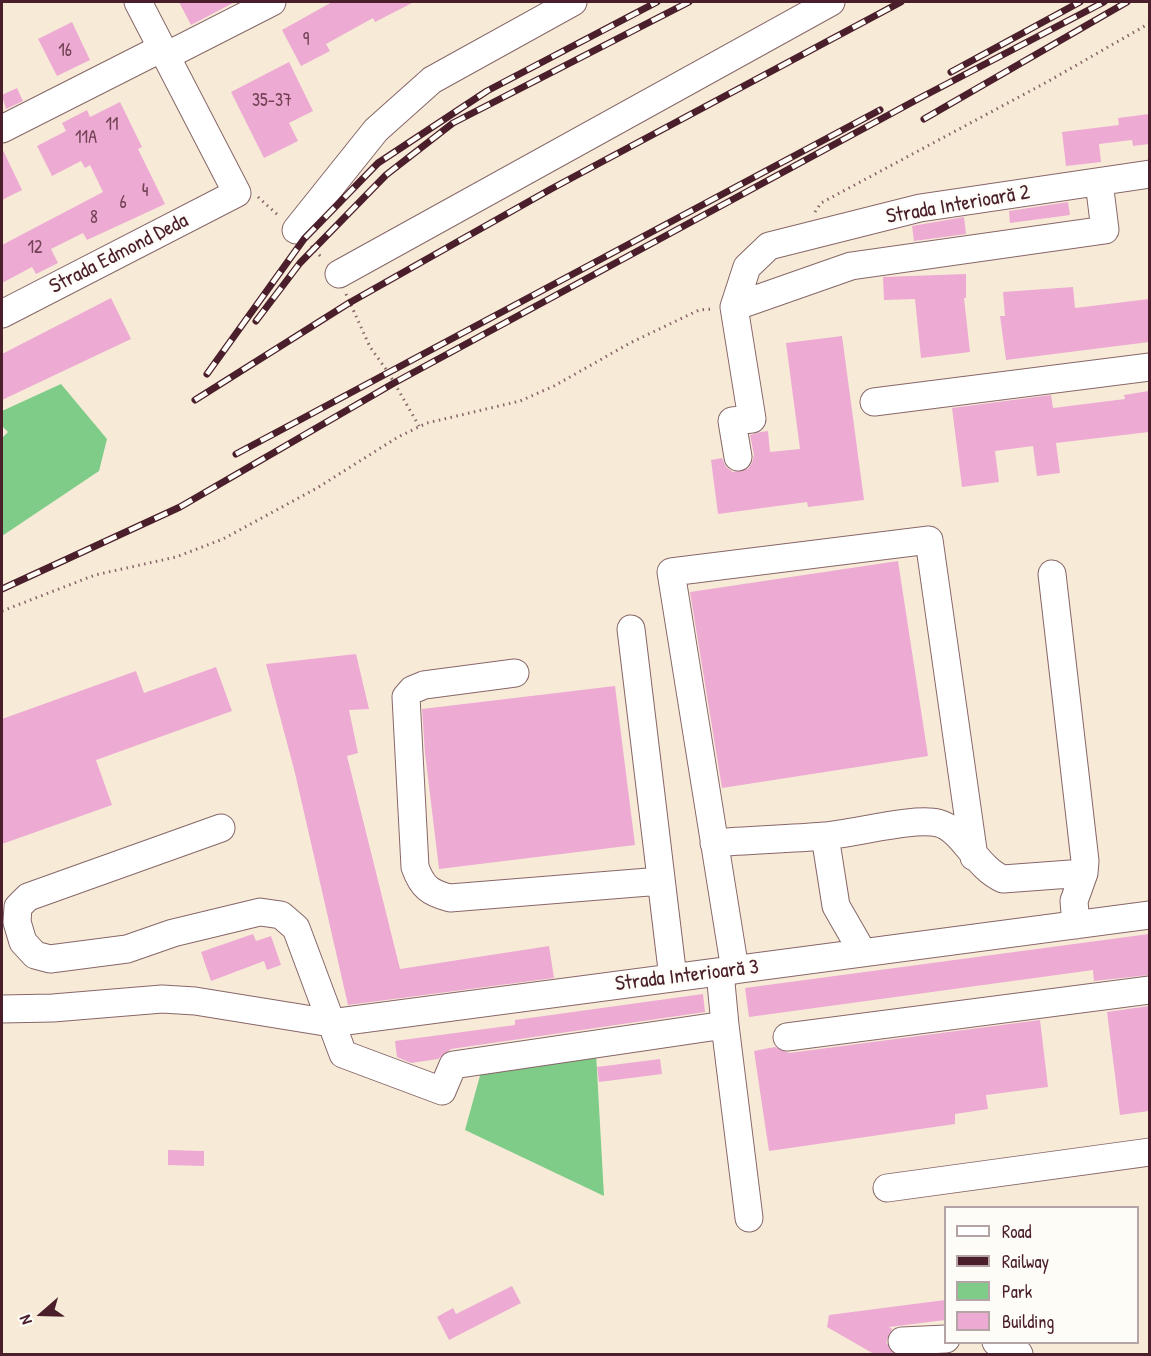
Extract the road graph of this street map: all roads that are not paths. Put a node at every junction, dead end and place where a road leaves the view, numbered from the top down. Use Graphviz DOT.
graph roads {
  1 [pos="138,2"];
  2 [pos="272,2"];
  3 [pos="573,2"];
  4 [pos="831,2"];
  5 [pos="164,52"];
  6 [pos="2,129"];
  7 [pos="1149,174"];
  8 [pos="1099,182"];
  9 [pos="296,230"];
  10 [pos="339,274"];
  11 [pos="735,307"];
  12 [pos="2,314"];
  13 [pos="1149,367"];
  14 [pos="874,402"];
  15 [pos="738,456"];
  16 [pos="1052,573"];
  17 [pos="631,629"];
  18 [pos="515,673"];
  19 [pos="221,828"];
  20 [pos="825,836"];
  21 [pos="714,843"];
  22 [pos="974,857"];
  23 [pos="1084,873"];
  24 [pos="661,881"];
  25 [pos="1149,915"];
  26 [pos="1076,925"];
  27 [pos="863,953"];
  28 [pos="727,971"];
  29 [pos="673,978"];
  30 [pos="1149,990"];
  31 [pos="2,1009"];
  32 [pos="331,1023"];
  33 [pos="725,1026"];
  34 [pos="787,1037"];
  35 [pos="1149,1152"];
  36 [pos="887,1188"];
  37 [pos="749,1218"];
  38 [pos="944,1339"];
  39 [pos="902,1341"];
  40 [pos="1000,1344"];
  41 [pos="1019,1354"];
  1 -- 5 [label="street"];
  2 -- 5 [label="street"];
  3 -- 9 [label="street"];
  4 -- 10 [label="street"];
  5 -- 6 [label="street"];
  5 -- 12 [label="street, Strada Edmond Deda"];
  7 -- 8 [label="street, Strada Interioară 2"];
  8 -- 11 [label="street, Strada Interioară 2"];
  8 -- 11 [label="street"];
  11 -- 15 [label="street"];
  13 -- 14 [label="street"];
  16 -- 23 [label="street"];
  17 -- 24 [label="street"];
  18 -- 24 [label="street"];
  19 -- 32 [label="street"];
  20 -- 21 [label="street"];
  20 -- 22 [label="street"];
  20 -- 27 [label="street"];
  21 -- 22 [label="street"];
  21 -- 28 [label="street"];
  22 -- 23 [label="street"];
  23 -- 26 [label="street"];
  24 -- 29 [label="street"];
  25 -- 26 [label="street, Strada Interioară 3"];
  26 -- 27 [label="street, Strada Interioară 3"];
  27 -- 28 [label="street, Strada Interioară 3"];
  28 -- 29 [label="street, Strada Interioară 3"];
  28 -- 33 [label="street"];
  29 -- 32 [label="street, Strada Interioară 3"];
  30 -- 34 [label="street"];
  31 -- 32 [label="street, Strada Interioară 3"];
  32 -- 33 [label="street"];
  33 -- 37 [label="street"];
  35 -- 36 [label="street"];
  38 -- 39 [label="street"];
  40 -- 41 [label="street"];
}
